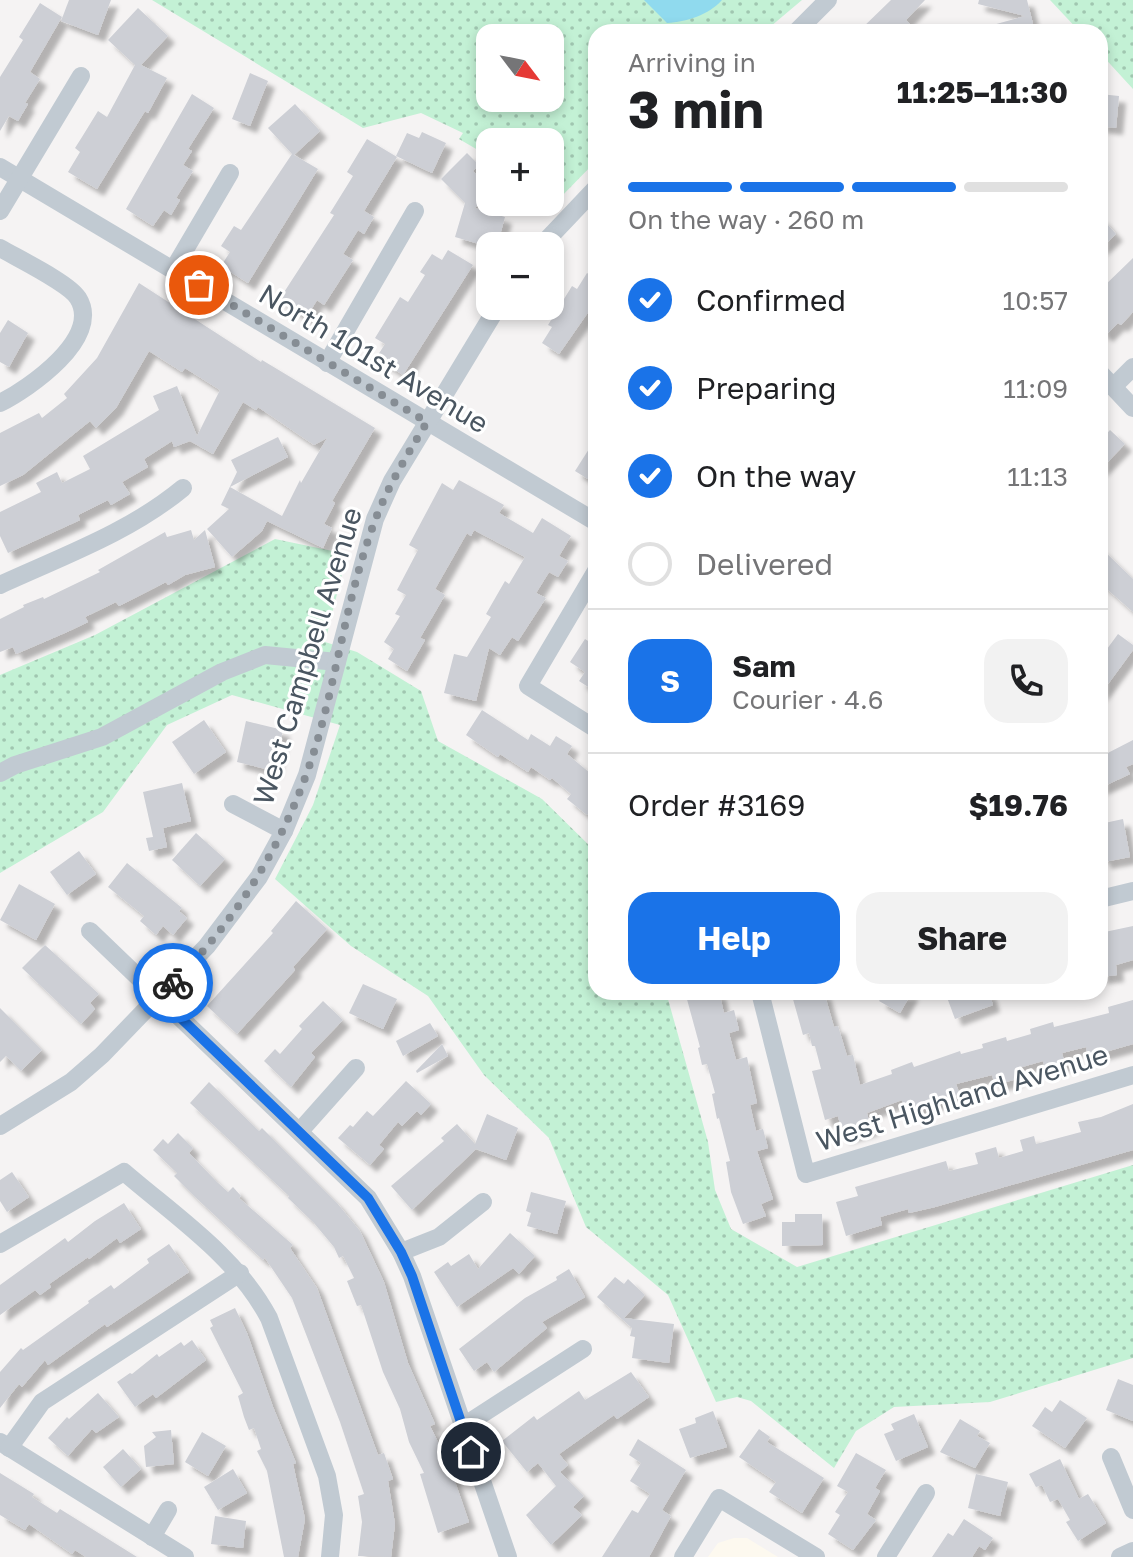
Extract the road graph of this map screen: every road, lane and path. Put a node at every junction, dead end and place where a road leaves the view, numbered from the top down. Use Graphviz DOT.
graph roads {
  1 [pos="828,0"];
  2 [pos="804,24"];
  3 [pos="81,76"];
  4 [pos="0,167"];
  5 [pos="230,173"];
  6 [pos="19,178"];
  7 [pos="588,196"];
  8 [pos="0,211"];
  9 [pos="415,211"];
  10 [pos="554,232"];
  11 [pos="0,248"];
  12 [pos="173,270"];
  13 [pos="489,320"];
  14 [pos="327,363"];
  15 [pos="1133,367"];
  16 [pos="1108,379"];
  17 [pos="1108,382"];
  18 [pos="0,403"];
  19 [pos="1133,408"];
  20 [pos="427,422"];
  21 [pos="183,488"];
  22 [pos="588,517"];
  23 [pos="0,585"];
  24 [pos="588,585"];
  25 [pos="337,662"];
  26 [pos="588,724"];
  27 [pos="0,773"];
  28 [pos="233,804"];
  29 [pos="284,831"];
  30 [pos="1133,891"];
  31 [pos="1108,897"];
  32 [pos="90,931"];
  33 [pos="159,997"];
  34 [pos="762,1000"];
  35 [pos="356,1068"];
  36 [pos="1133,1075"];
  37 [pos="3,1118"];
  38 [pos="300,1131"];
  39 [pos="483,1202"];
  40 [pos="0,1244"];
  41 [pos="401,1252"];
  42 [pos="240,1273"];
  43 [pos="583,1349"];
  44 [pos="462,1427"];
  45 [pos="5,1445"];
  46 [pos="1111,1457"];
  47 [pos="926,1493"];
  48 [pos="168,1510"];
  49 [pos="1133,1510"];
  50 [pos="152,1537"];
  51 [pos="1133,1551"];
  52 [pos="185,1557"];
  53 [pos="330,1557"];
  54 [pos="508,1557"];
  55 [pos="683,1557"];
  56 [pos="816,1557"];
  57 [pos="886,1557"];
  58 [pos="1120,1557"];
  1 -- 2 [label="street"];
  3 -- 6 [label="street"];
  4 -- 6 [label="street, North 101st Avenue"];
  5 -- 12 [label="street"];
  6 -- 8 [label="street"];
  6 -- 12 [label="street, North 101st Avenue"];
  7 -- 10 [label="street"];
  9 -- 14 [label="street"];
  11 -- 18 [label="street"];
  12 -- 14 [label="street, North 101st Avenue"];
  13 -- 20 [label="street, West Campbell Avenue"];
  14 -- 20 [label="street, North 101st Avenue"];
  15 -- 16 [label="street"];
  17 -- 19 [label="street"];
  20 -- 22 [label="street, North 101st Avenue"];
  20 -- 25 [label="street, West Campbell Avenue"];
  21 -- 23 [label="street"];
  24 -- 26 [label="street"];
  25 -- 27 [label="street"];
  25 -- 29 [label="street, West Campbell Avenue"];
  28 -- 29 [label="street"];
  29 -- 33 [label="street, West Campbell Avenue"];
  30 -- 31 [label="street"];
  32 -- 33 [label="street"];
  33 -- 37 [label="street, West Campbell Avenue"];
  33 -- 38 [label="street"];
  34 -- 36 [label="street, West Highland Avenue"];
  35 -- 38 [label="street"];
  38 -- 41 [label="street"];
  39 -- 41 [label="street"];
  40 -- 42 [label="street"];
  41 -- 44 [label="street"];
  42 -- 45 [label="street"];
  42 -- 53 [label="street"];
  43 -- 44 [label="street"];
  44 -- 54 [label="street"];
  45 -- 50 [label="street"];
  46 -- 49 [label="street"];
  47 -- 57 [label="street"];
  48 -- 50 [label="street"];
  50 -- 52 [label="street"];
  51 -- 58 [label="street"];
  55 -- 56 [label="street"];
}
